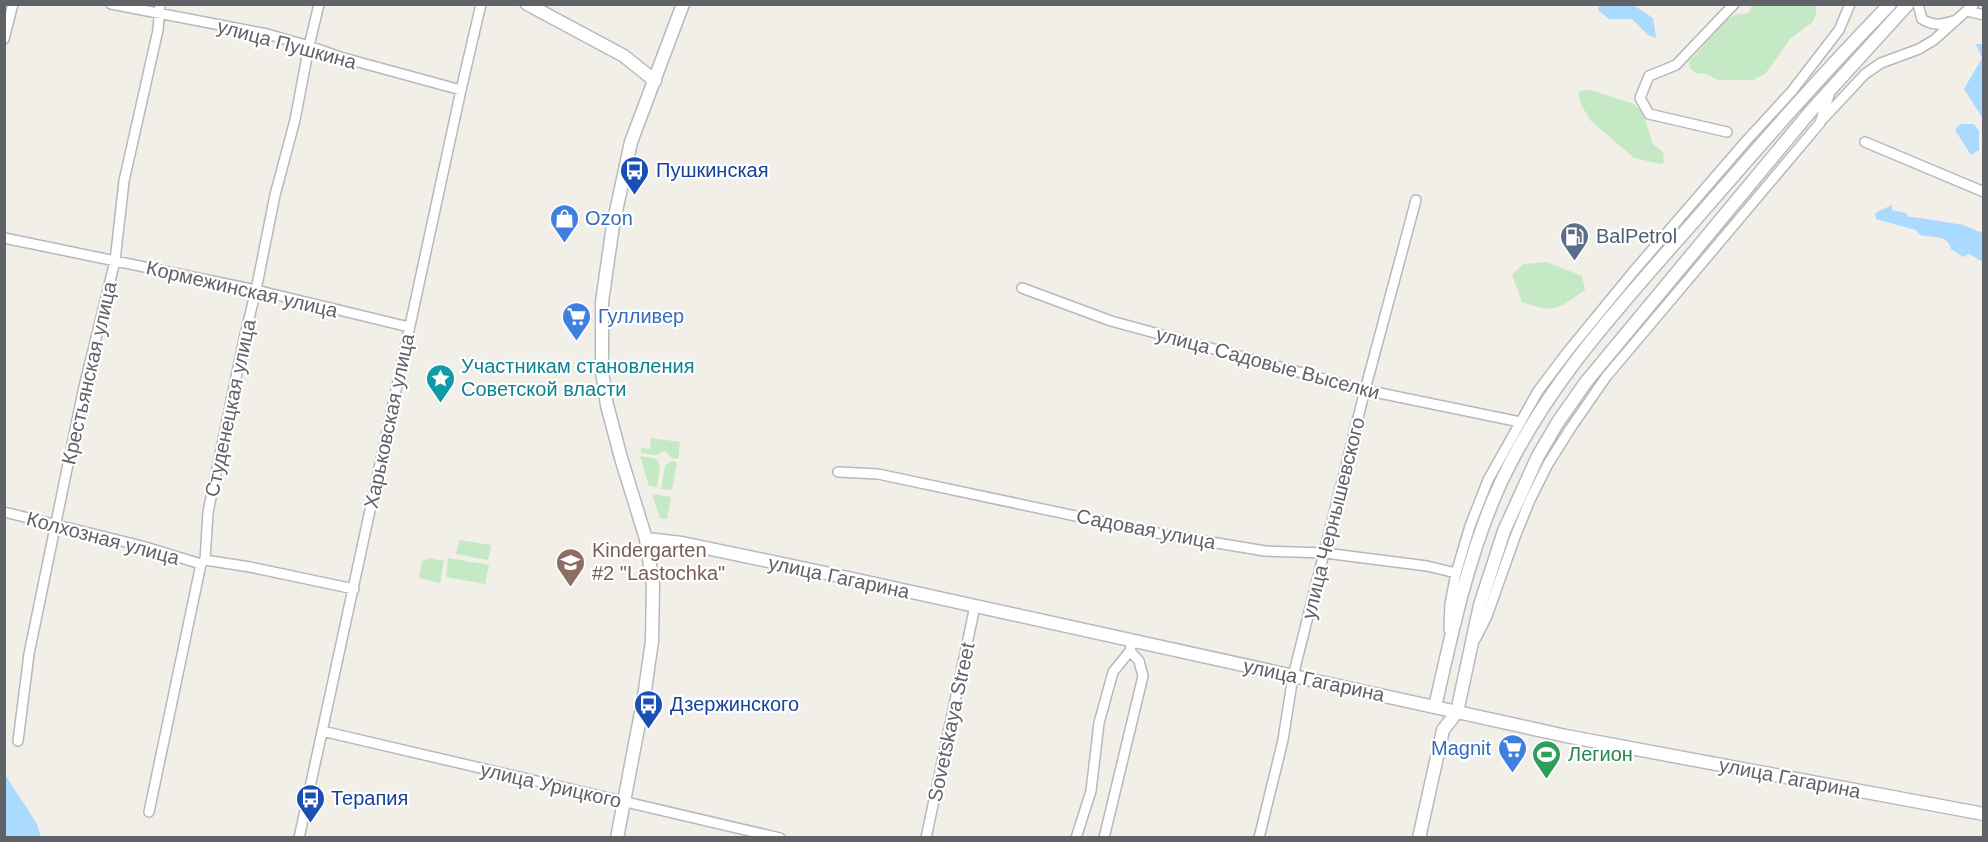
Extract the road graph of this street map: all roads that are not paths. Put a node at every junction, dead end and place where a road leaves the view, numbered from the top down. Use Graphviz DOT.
graph roads {
  1 [pos="13,4"];
  2 [pos="111,4"];
  3 [pos="319,4"];
  4 [pos="481,4"];
  5 [pos="527,4"];
  6 [pos="683,4"];
  7 [pos="1734,4"];
  8 [pos="1850,4"];
  9 [pos="1890,4"];
  10 [pos="1908,4"];
  11 [pos="1918,4"];
  12 [pos="1971,8"];
  13 [pos="160,9"];
  14 [pos="1983,15"];
  15 [pos="1955,21"];
  16 [pos="4,39"];
  17 [pos="309,46"];
  18 [pos="655,81"];
  19 [pos="1816,83"];
  20 [pos="1831,89"];
  21 [pos="461,90"];
  22 [pos="1792,90"];
  23 [pos="1820,123"];
  24 [pos="1727,132"];
  25 [pos="1865,142"];
  26 [pos="1983,192"];
  27 [pos="1416,200"];
  28 [pos="4,238"];
  29 [pos="115,261"];
  30 [pos="1022,288"];
  31 [pos="256,290"];
  32 [pos="409,327"];
  33 [pos="1365,390"];
  34 [pos="1520,422"];
  35 [pos="838,472"];
  36 [pos="4,512"];
  37 [pos="56,525"];
  38 [pos="646,539"];
  39 [pos="1325,553"];
  40 [pos="203,562"];
  41 [pos="1456,573"];
  42 [pos="354,589"];
  43 [pos="975,606"];
  44 [pos="1450,642"];
  45 [pos="1131,646"];
  46 [pos="1470,647"];
  47 [pos="1293,676"];
  48 [pos="1435,707"];
  49 [pos="1457,712"];
  50 [pos="1443,730"];
  51 [pos="322,731"];
  52 [pos="18,741"];
  53 [pos="624,802"];
  54 [pos="149,812"];
  55 [pos="1983,814"];
  56 [pos="299,837"];
  57 [pos="617,837"];
  58 [pos="780,837"];
  59 [pos="926,837"];
  60 [pos="1076,837"];
  61 [pos="1104,837"];
  62 [pos="1259,837"];
  63 [pos="1419,837"];
  1 -- 16 [label="street"];
  2 -- 13 [label="street, улица Пушкина"];
  3 -- 17 [label="street, Студенецкая улица"];
  4 -- 21 [label="street, Харьковская улица"];
  5 -- 18 [label="main road"];
  6 -- 18 [label="main road"];
  7 -- 24 [label="street"];
  8 -- 22 [label="street"];
  9 -- 19 [label="main road"];
  10 -- 20 [label="main road"];
  11 -- 15 [label="street"];
  12 -- 14 [label="street"];
  12 -- 15 [label="street"];
  13 -- 17 [label="street, улица Пушкина"];
  13 -- 29 [label="street, Крестьянская улица"];
  15 -- 23 [label="street"];
  17 -- 21 [label="street, улица Пушкина"];
  17 -- 31 [label="street, Студенецкая улица"];
  18 -- 38 [label="main road"];
  19 -- 22 [label="street"];
  19 -- 44 [label="main road"];
  20 -- 23 [label="street"];
  20 -- 46 [label="main road"];
  21 -- 32 [label="street, Харьковская улица"];
  22 -- 34 [label="street"];
  23 -- 46 [label="street"];
  25 -- 26 [label="street"];
  27 -- 33 [label="street, улица Чернышевского"];
  28 -- 29 [label="street, Кормежинская улица"];
  29 -- 31 [label="street, Кормежинская улица"];
  29 -- 37 [label="street, Крестьянская улица"];
  30 -- 33 [label="street, улица Садовые Выселки"];
  31 -- 32 [label="street, Кормежинская улица"];
  31 -- 40 [label="street, Студенецкая улица"];
  32 -- 42 [label="street, Харьковская улица"];
  33 -- 34 [label="street, улица Садовые Выселки"];
  33 -- 39 [label="street, улица Чернышевского"];
  34 -- 41 [label="street"];
  35 -- 39 [label="street, Садовая улица"];
  36 -- 37 [label="street, Колхозная улица"];
  37 -- 40 [label="street, Колхозная улица"];
  37 -- 52 [label="street, Крестьянская улица"];
  38 -- 43 [label="main road, улица Гагарина"];
  38 -- 53 [label="main road"];
  39 -- 41 [label="street, Садовая улица"];
  39 -- 47 [label="street, улица Чернышевского"];
  40 -- 42 [label="street, Колхозная улица"];
  40 -- 54 [label="street, Студенецкая улица"];
  41 -- 44 [label="street"];
  42 -- 51 [label="street, Харьковская улица"];
  43 -- 45 [label="main road, улица Гагарина"];
  43 -- 59 [label="street, Sovetskaya Street"];
  44 -- 48 [label="main road"];
  45 -- 47 [label="main road, улица Гагарина"];
  45 -- 60 [label="street"];
  45 -- 61 [label="street"];
  46 -- 49 [label="main road"];
  47 -- 48 [label="main road, улица Гагарина"];
  47 -- 62 [label="street, улица Чернышевского"];
  48 -- 49 [label="main road, улица Гагарина"];
  48 -- 50 [label="main road"];
  49 -- 50 [label="main road"];
  49 -- 55 [label="main road, улица Гагарина"];
  50 -- 63 [label="main road"];
  51 -- 53 [label="street, улица Урицкого"];
  51 -- 56 [label="street, Харьковская улица"];
  53 -- 57 [label="main road"];
  53 -- 58 [label="street, улица Урицкого"];
}
